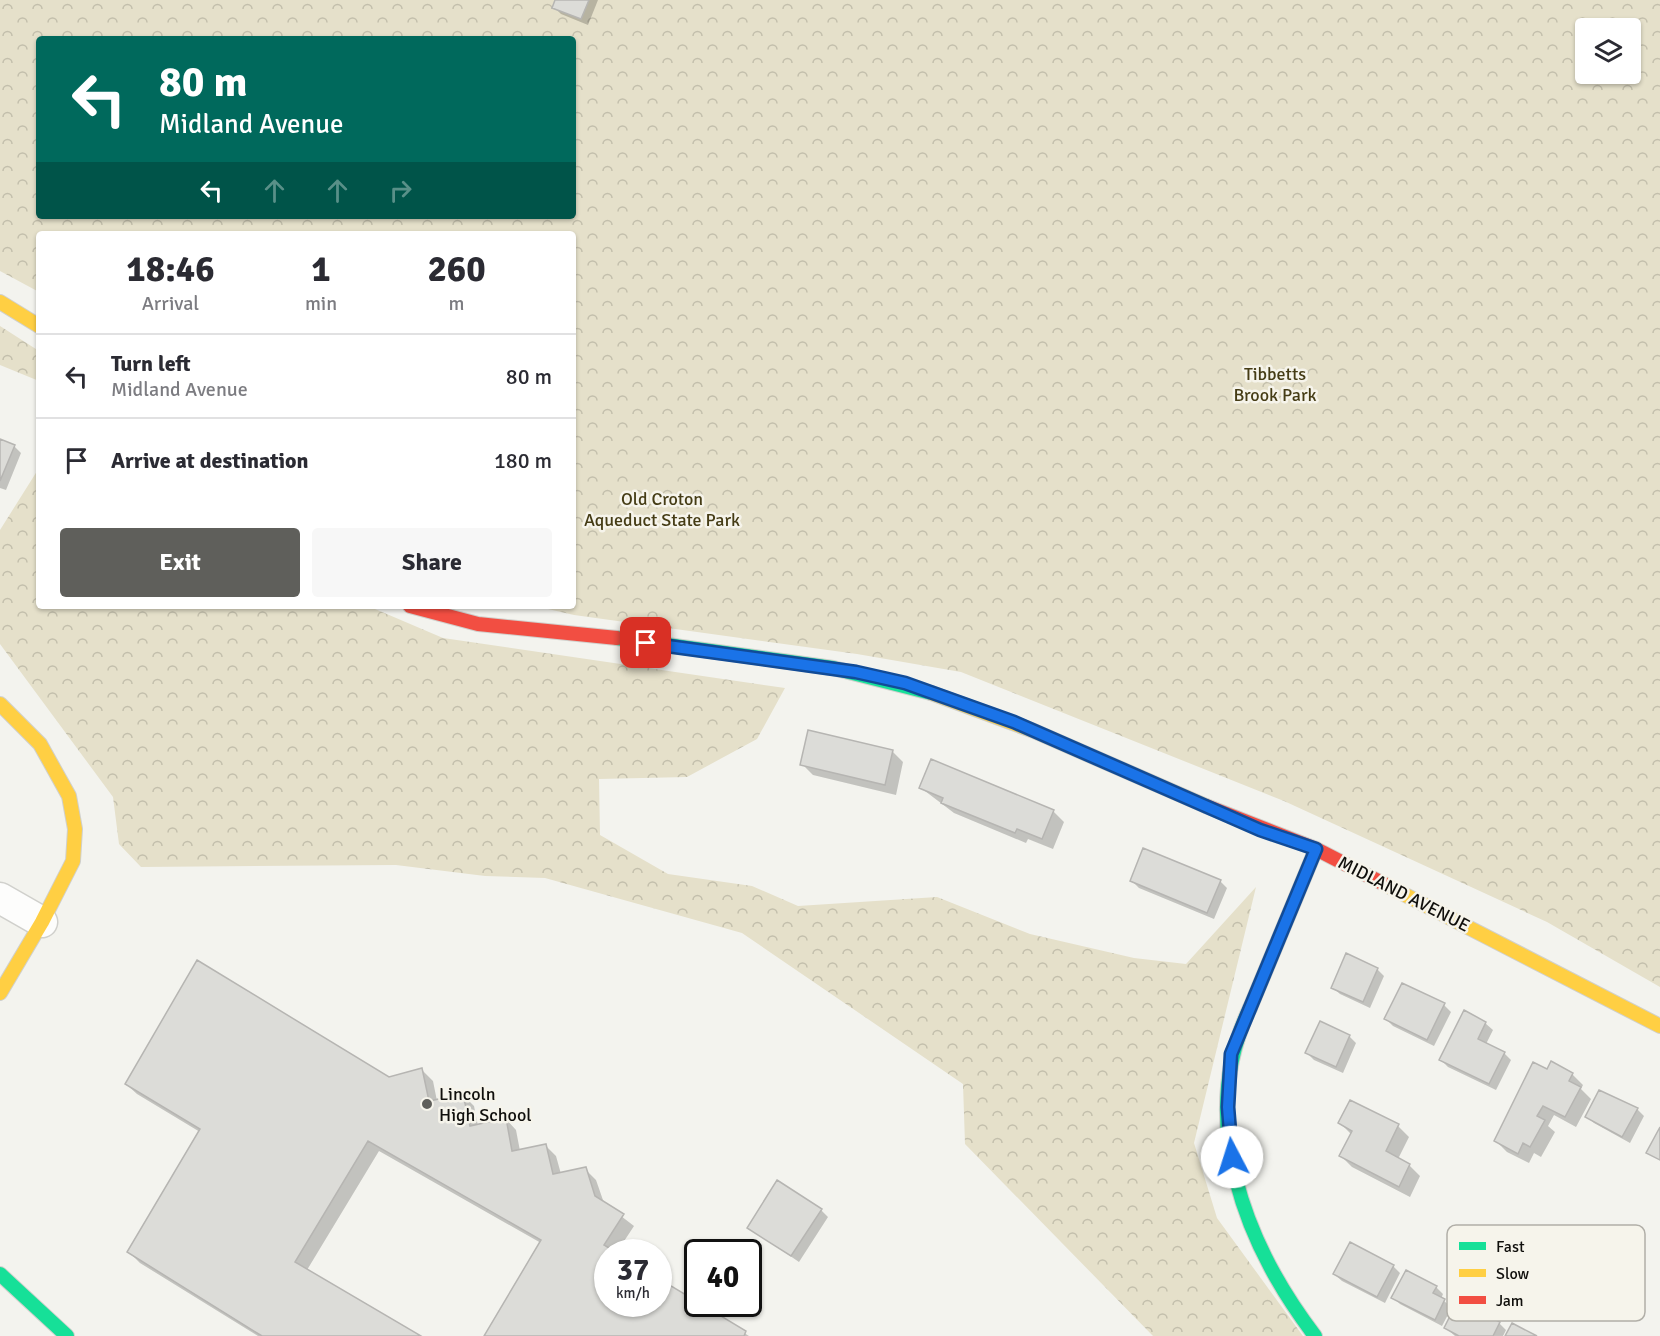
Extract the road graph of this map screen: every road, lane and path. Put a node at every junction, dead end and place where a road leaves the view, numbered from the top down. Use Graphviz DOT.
graph roads {
  1 [pos="0,302"];
  2 [pos="36,324"];
  3 [pos="420,609"];
  4 [pos="0,704"];
  5 [pos="1316,849"];
  6 [pos="0,898"];
  7 [pos="42,922"];
  8 [pos="0,993"];
  9 [pos="1660,1026"];
  10 [pos="0,1274"];
  11 [pos="67,1336"];
  12 [pos="1315,1336"];
  1 -- 2 [label="street"];
  3 -- 5 [label="street, MIDLAND AVENUE"];
  4 -- 7 [label="street"];
  5 -- 9 [label="street, MIDLAND AVENUE"];
  5 -- 12 [label="street"];
  6 -- 7 [label="street"];
  7 -- 8 [label="street"];
  10 -- 11 [label="street"];
}
